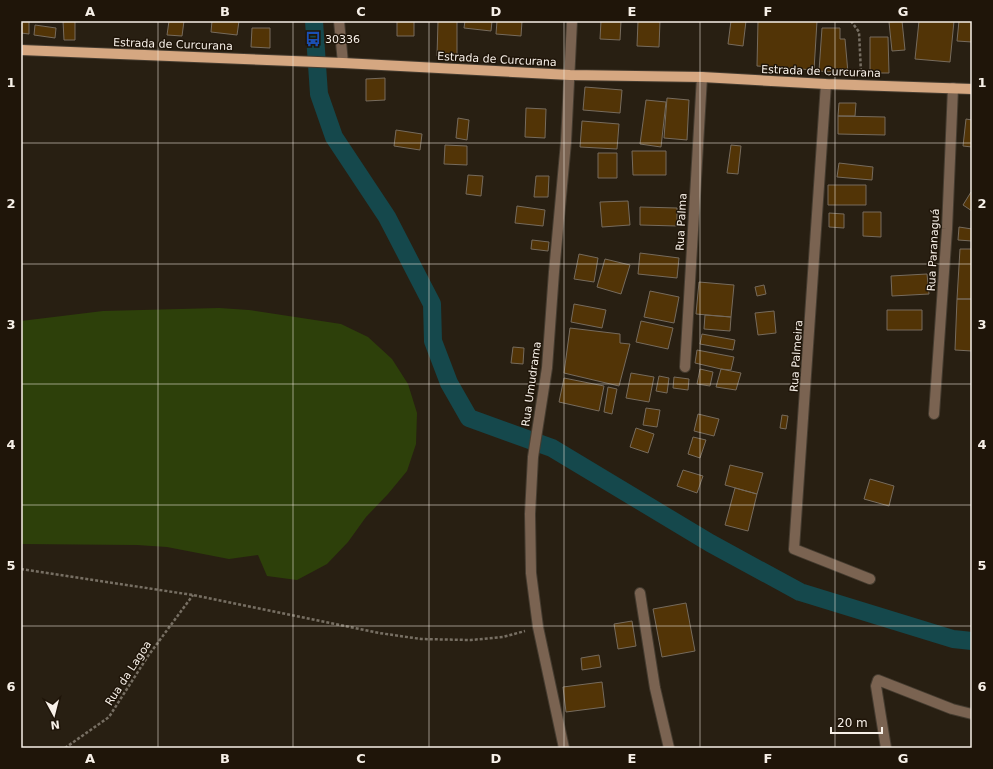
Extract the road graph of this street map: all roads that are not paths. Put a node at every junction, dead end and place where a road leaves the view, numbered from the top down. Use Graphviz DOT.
graph roads {
  1 [pos="339,21"];
  2 [pos="572,21"];
  3 [pos="21,50"];
  4 [pos="343,63"];
  5 [pos="570,75"];
  6 [pos="702,77"];
  7 [pos="826,84"];
  8 [pos="953,88"];
  9 [pos="972,89"];
  10 [pos="685,367"];
  11 [pos="934,414"];
  12 [pos="870,579"];
  13 [pos="640,593"];
  14 [pos="972,714"];
  15 [pos="564,748"];
  16 [pos="669,748"];
  17 [pos="886,748"];
  1 -- 4 [label="street"];
  2 -- 5 [label="street, Rua Umudrama"];
  3 -- 4 [label="main road, Estrada de Curcurana"];
  4 -- 5 [label="main road, Estrada de Curcurana"];
  5 -- 6 [label="main road, Estrada de Curcurana"];
  5 -- 15 [label="street, Rua Umudrama"];
  6 -- 7 [label="main road, Estrada de Curcurana"];
  6 -- 10 [label="street, Rua Palma"];
  7 -- 8 [label="main road, Estrada de Curcurana"];
  7 -- 12 [label="street, Rua Palmeira"];
  8 -- 9 [label="main road, Estrada de Curcurana"];
  8 -- 11 [label="street, Rua Paranaguá"];
  13 -- 16 [label="street"];
  14 -- 17 [label="street"];
}
